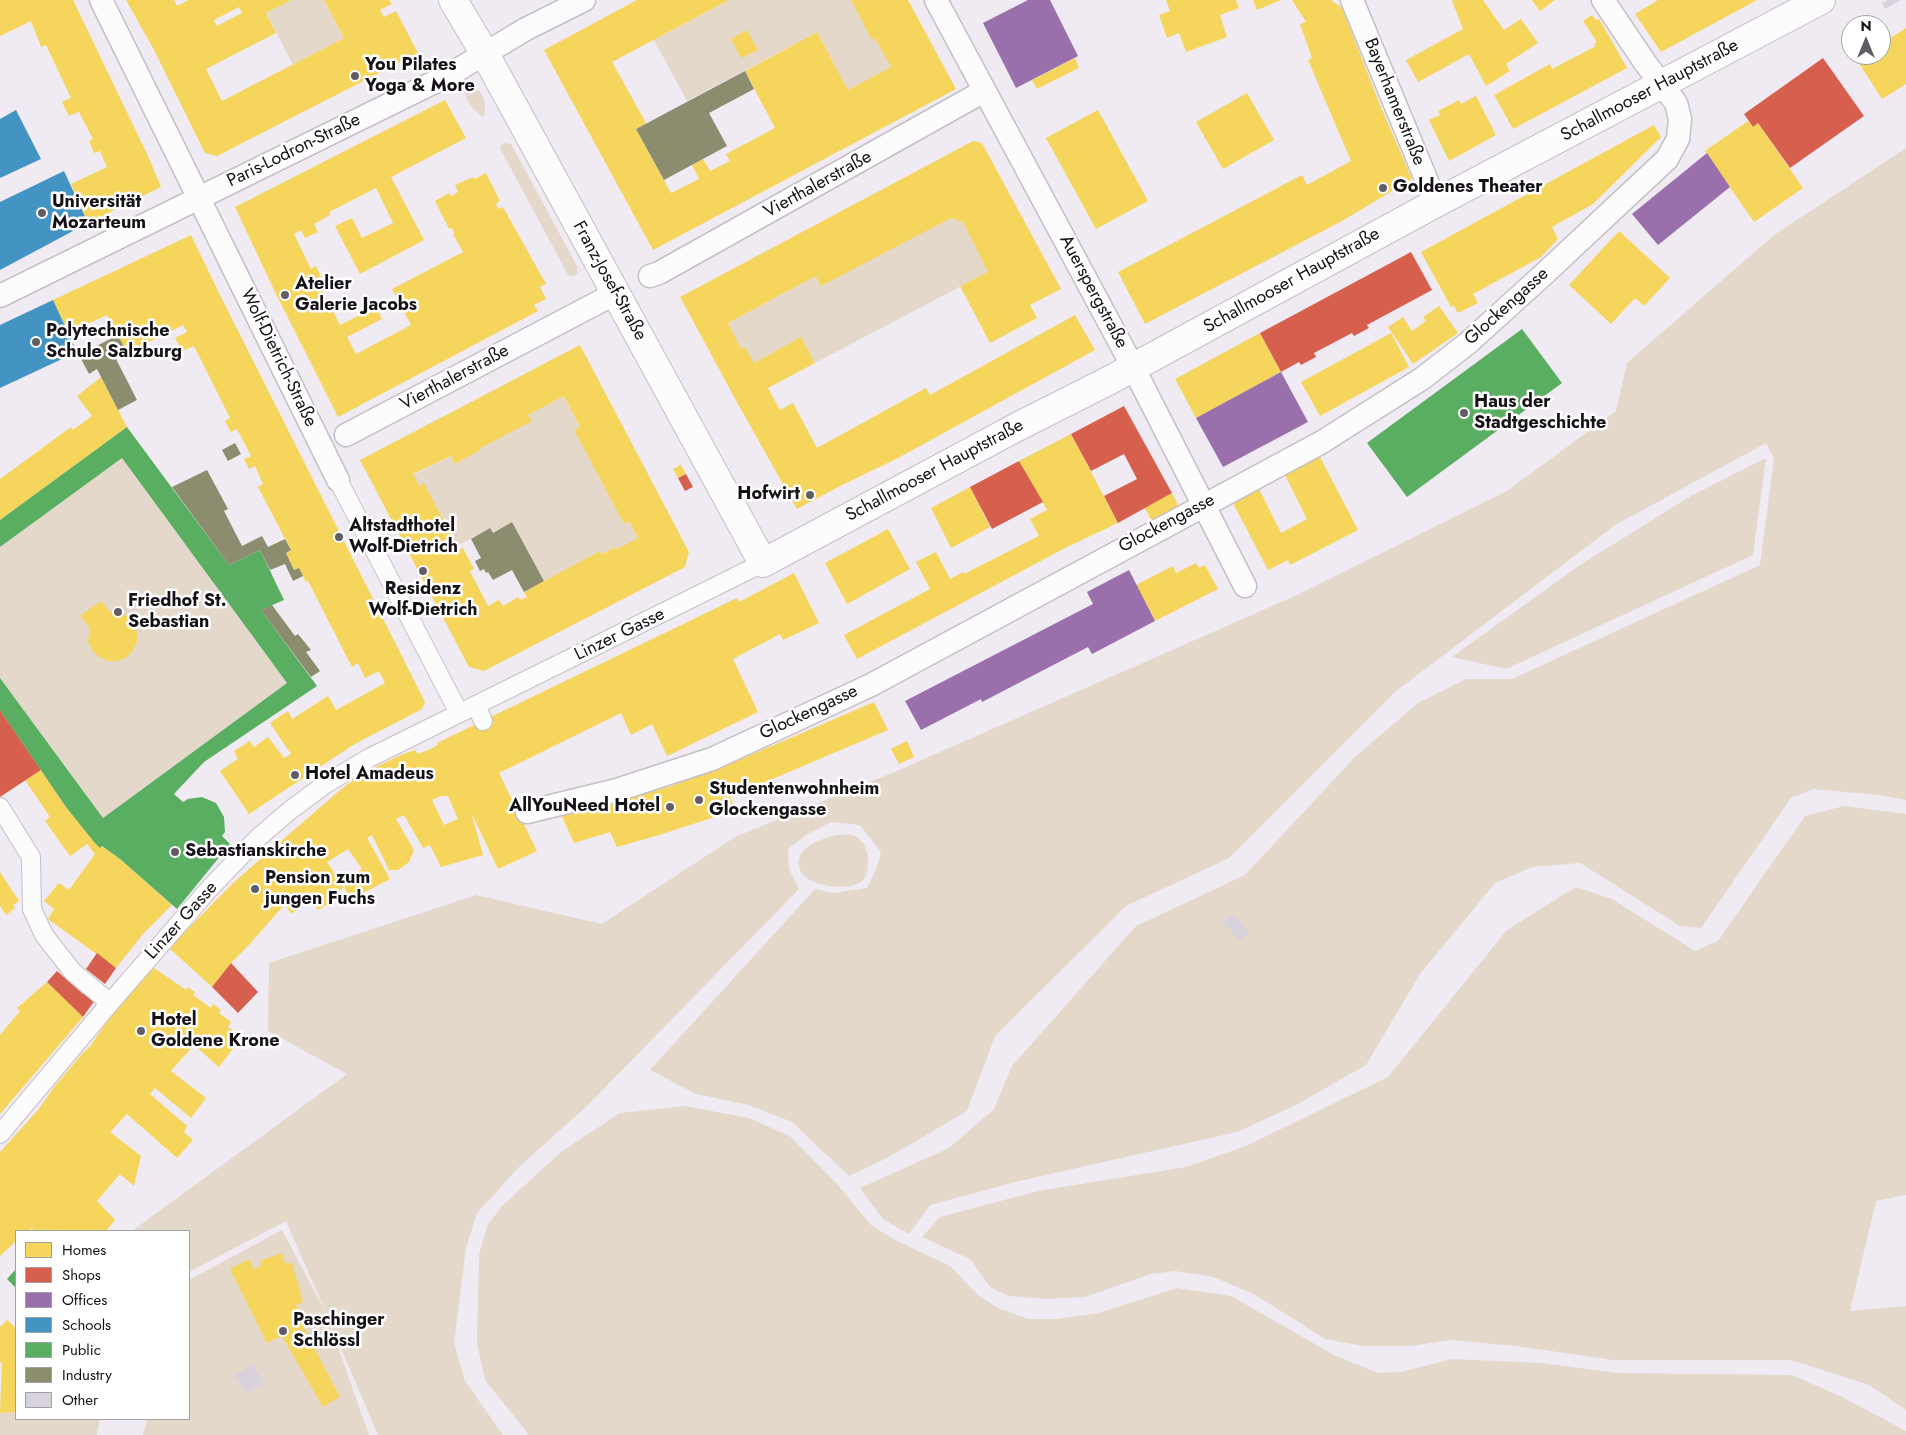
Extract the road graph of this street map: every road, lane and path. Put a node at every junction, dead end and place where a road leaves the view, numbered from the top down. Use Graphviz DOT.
graph roads {
  1 [pos="101,0"];
  2 [pos="453,0"];
  3 [pos="584,0"];
  4 [pos="936,0"];
  5 [pos="1352,0"];
  6 [pos="1603,0"];
  7 [pos="1822,0"];
  8 [pos="485,54"];
  9 [pos="1663,84"];
  10 [pos="984,91"];
  11 [pos="199,198"];
  12 [pos="1436,203"];
  13 [pos="650,276"];
  14 [pos="616,293"];
  15 [pos="0,296"];
  16 [pos="1134,368"];
  17 [pos="346,435"];
  18 [pos="338,480"];
  19 [pos="1203,505"];
  20 [pos="764,564"];
  21 [pos="1245,586"];
  22 [pos="459,713"];
  23 [pos="0,807"];
  24 [pos="527,812"];
  25 [pos="110,1003"];
  26 [pos="0,1134"];
  1 -- 11 [label="street, Wolf-Dietrich-Straße"];
  2 -- 8 [label="street, Franz-Josef-Straße"];
  3 -- 8 [label="street, Paris-Lodron-Straße"];
  4 -- 10 [label="street, Auerspergstraße"];
  5 -- 12 [label="street, Bayerhamerstraße"];
  6 -- 9 [label="street, Glockengasse"];
  7 -- 9 [label="street, Schallmooser Hauptstraße"];
  8 -- 11 [label="street, Paris-Lodron-Straße"];
  8 -- 14 [label="street, Franz-Josef-Straße"];
  9 -- 12 [label="street, Schallmooser Hauptstraße"];
  9 -- 19 [label="street, Glockengasse"];
  10 -- 13 [label="street, Vierthalerstraße"];
  10 -- 16 [label="street, Auerspergstraße"];
  11 -- 15 [label="street, Paris-Lodron-Straße"];
  11 -- 18 [label="street, Wolf-Dietrich-Straße"];
  12 -- 16 [label="street, Schallmooser Hauptstraße"];
  14 -- 17 [label="street, Vierthalerstraße"];
  14 -- 20 [label="street, Franz-Josef-Straße"];
  16 -- 19 [label="street, Auerspergstraße"];
  16 -- 20 [label="street, Schallmooser Hauptstraße"];
  18 -- 22 [label="street, Wolf-Dietrich-Straße"];
  19 -- 21 [label="street, Auerspergstraße"];
  19 -- 24 [label="street, Glockengasse"];
  20 -- 22 [label="street, Linzer Gasse"];
  22 -- 25 [label="street, Linzer Gasse"];
  23 -- 25 [label="street"];
  25 -- 26 [label="street, Linzer Gasse"];
}
